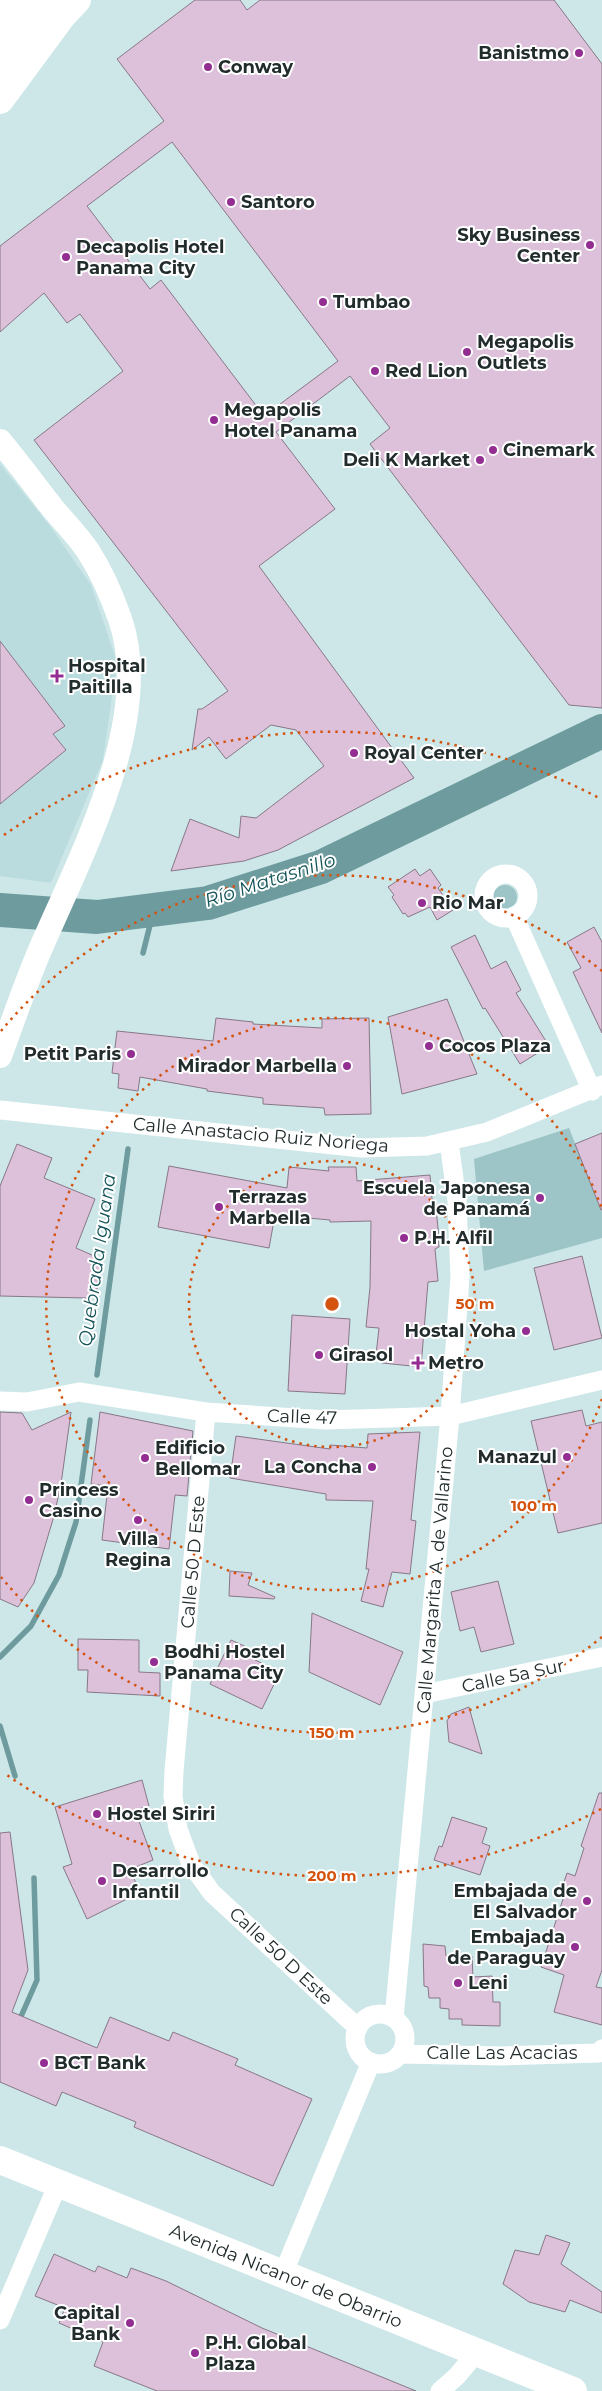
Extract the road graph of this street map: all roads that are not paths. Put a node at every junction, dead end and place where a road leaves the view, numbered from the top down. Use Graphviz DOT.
graph roads {
  1 [pos="8,0"];
  2 [pos="30,0"];
  3 [pos="51,0"];
  4 [pos="77,0"];
  5 [pos="0,10"];
  6 [pos="0,30"];
  7 [pos="0,49"];
  8 [pos="0,63"];
  9 [pos="0,100"];
  10 [pos="0,441"];
  11 [pos="514,916"];
  12 [pos="0,1056"];
  13 [pos="597,1088"];
  14 [pos="0,1110"];
  15 [pos="449,1142"];
  16 [pos="602,1380"];
  17 [pos="0,1401"];
  18 [pos="206,1412"];
  19 [pos="450,1416"];
  20 [pos="602,1658"];
  21 [pos="424,1694"];
  22 [pos="394,2018"];
  23 [pos="358,2028"];
  24 [pos="400,2054"];
  25 [pos="601,2054"];
  26 [pos="371,2062"];
  27 [pos="0,2160"];
  28 [pos="58,2184"];
  29 [pos="283,2274"];
  30 [pos="0,2320"];
  31 [pos="477,2352"];
  32 [pos="440,2391"];
  33 [pos="573,2391"];
  1 -- 5 [label="main road"];
  2 -- 6 [label="main road"];
  2 -- 7 [label="main road"];
  3 -- 8 [label="main road"];
  4 -- 9 [label="main road"];
  10 -- 12 [label="street"];
  11 -- 13 [label="street"];
  13 -- 15 [label="street, Calle Anastacio Ruiz Noriega"];
  14 -- 15 [label="street, Calle Anastacio Ruiz Noriega"];
  15 -- 19 [label="street, Calle Margarita A. de Vallarino"];
  16 -- 19 [label="street, Calle 47"];
  17 -- 18 [label="street, Calle 47"];
  18 -- 19 [label="street, Calle 47"];
  18 -- 23 [label="street, Calle 50 D Este"];
  19 -- 21 [label="street, Calle Margarita A. de Vallarino"];
  20 -- 21 [label="street, Calle 5a Sur"];
  21 -- 22 [label="street, Calle Margarita A. de Vallarino"];
  22 -- 23 [label="street"];
  22 -- 24 [label="street"];
  23 -- 26 [label="street"];
  24 -- 25 [label="street, Calle Las Acacias"];
  24 -- 26 [label="street"];
  26 -- 29 [label="street"];
  27 -- 28 [label="main road, Avenida Nicanor de Obarrio"];
  28 -- 29 [label="main road, Avenida Nicanor de Obarrio"];
  28 -- 30 [label="street"];
  29 -- 31 [label="main road, Avenida Nicanor de Obarrio"];
  31 -- 32 [label="street"];
  31 -- 33 [label="main road, Avenida Nicanor de Obarrio"];
}
